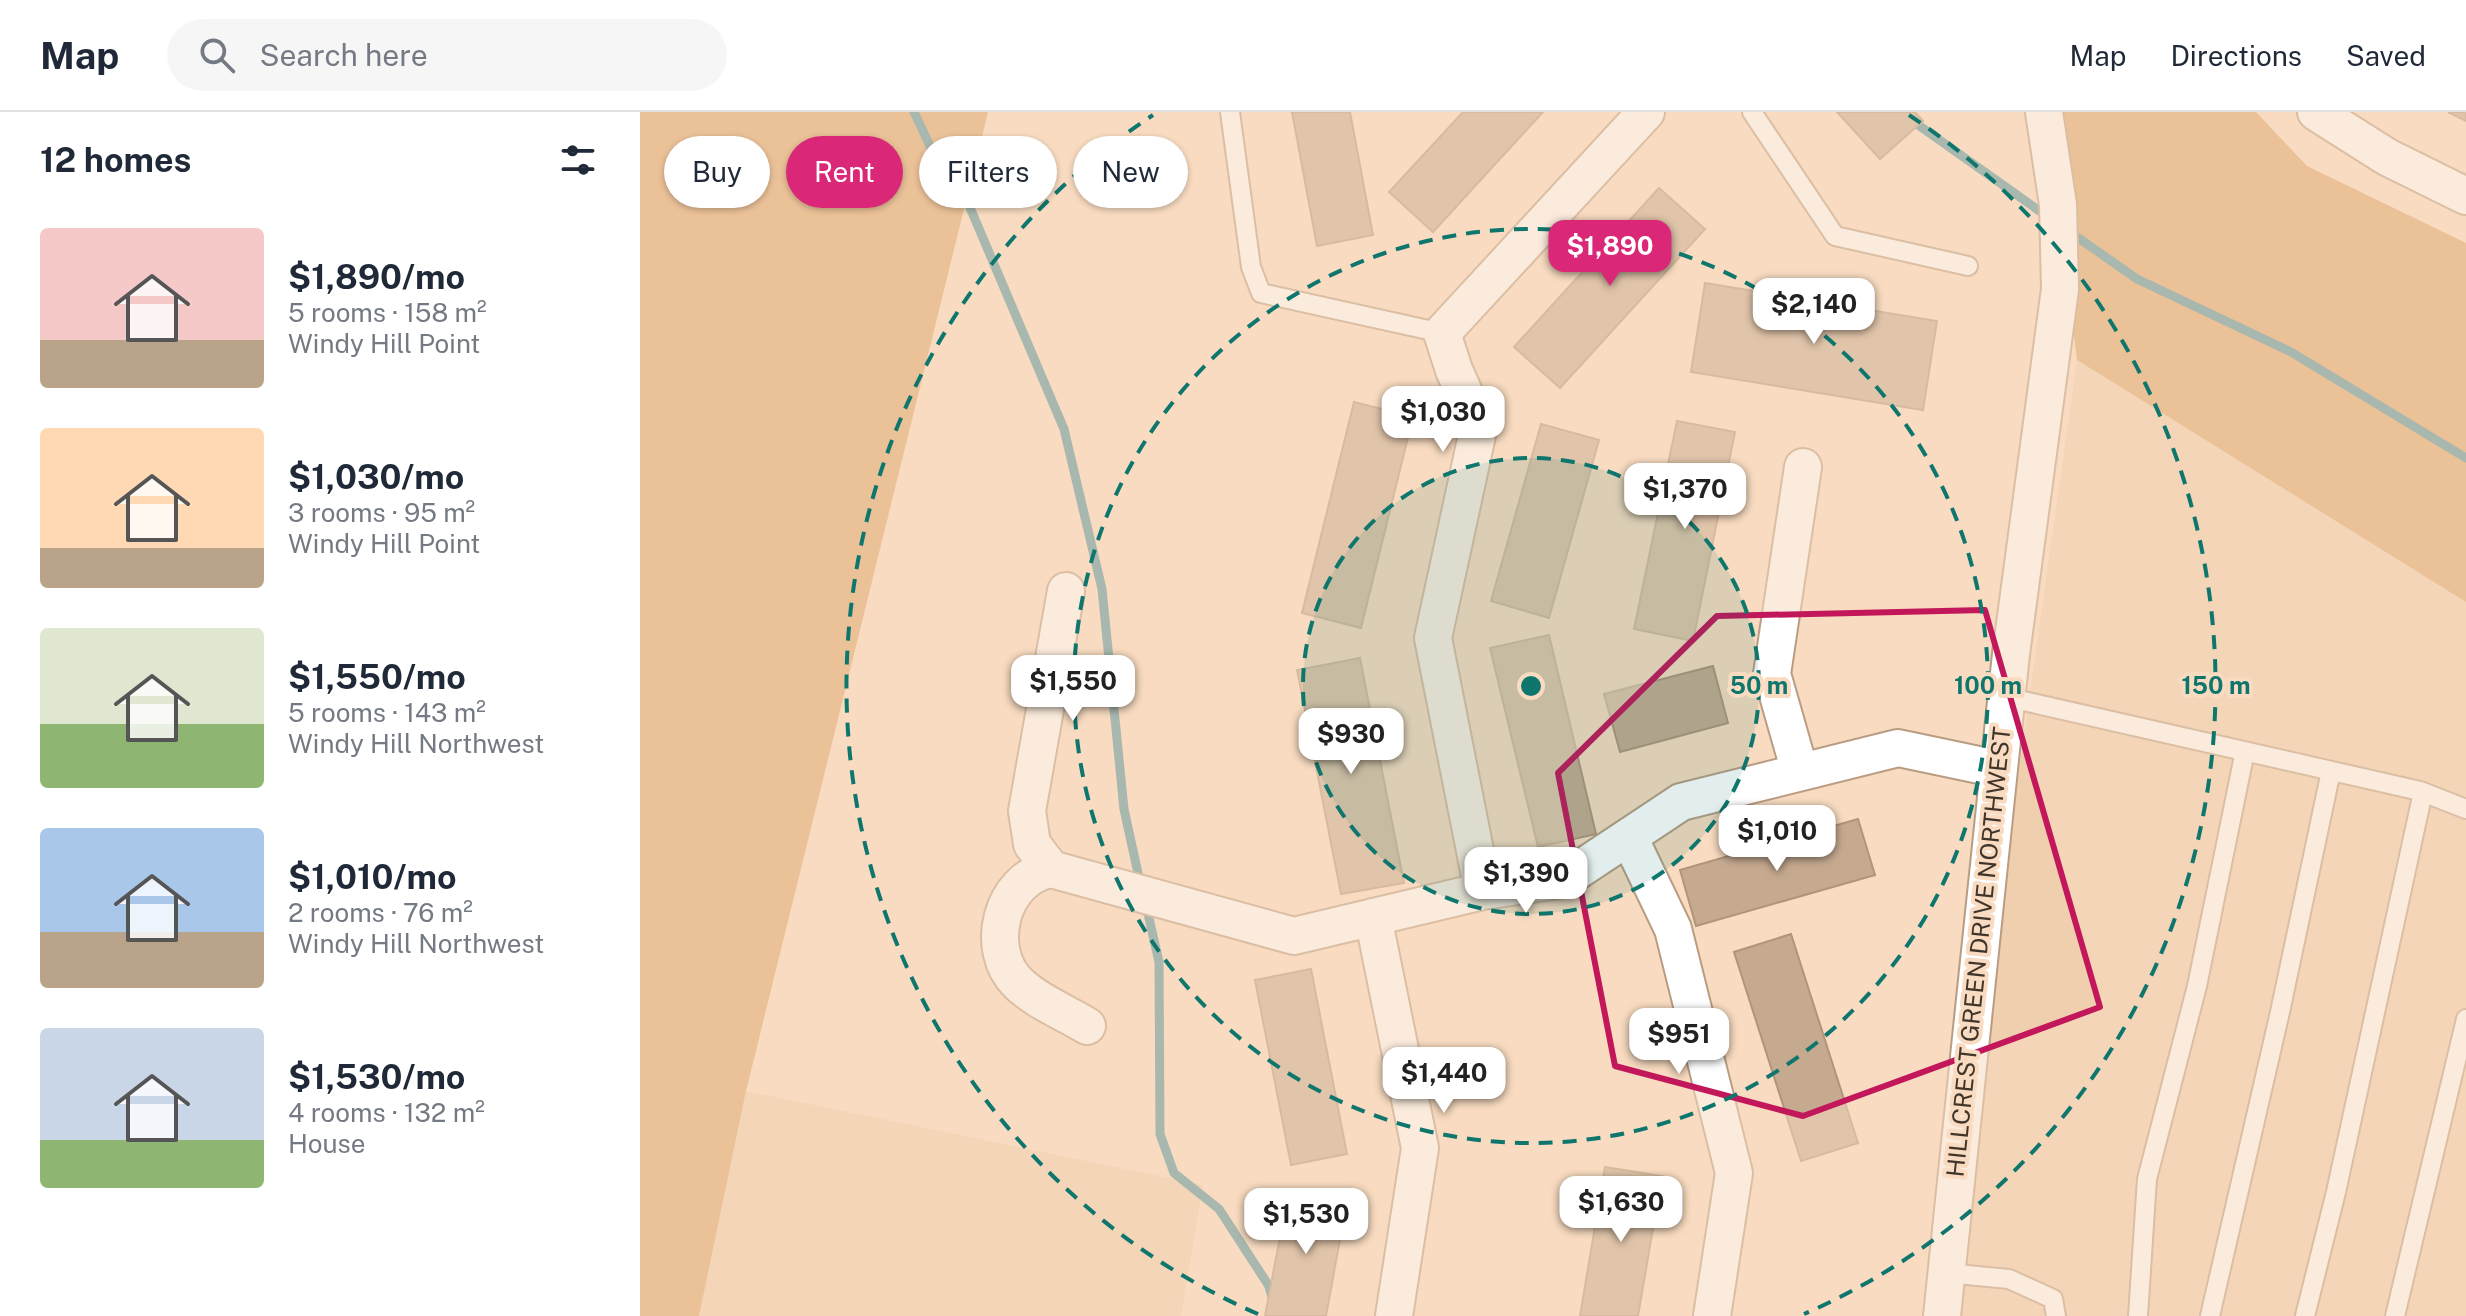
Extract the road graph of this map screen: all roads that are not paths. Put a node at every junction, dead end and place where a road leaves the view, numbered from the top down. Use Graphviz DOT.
graph roads {
  1 [pos="1230,112"];
  2 [pos="1646,112"];
  3 [pos="1752,112"];
  4 [pos="2044,112"];
  5 [pos="2331,116"];
  6 [pos="2466,196"];
  7 [pos="1968,266"];
  8 [pos="1442,333"];
  9 [pos="1803,467"];
  10 [pos="1066,591"];
  11 [pos="2006,697"];
  12 [pos="2245,751"];
  13 [pos="1998,769"];
  14 [pos="2331,771"];
  15 [pos="1800,772"];
  16 [pos="2423,792"];
  17 [pos="2466,809"];
  18 [pos="1629,837"];
  19 [pos="1051,869"];
  20 [pos="1483,891"];
  21 [pos="1373,917"];
  22 [pos="2466,1019"];
  23 [pos="1087,1026"];
  24 [pos="1946,1273"];
  25 [pos="1394,1316"];
  26 [pos="1712,1316"];
  27 [pos="1942,1316"];
  28 [pos="2056,1316"];
  29 [pos="2138,1316"];
  30 [pos="2210,1316"];
  31 [pos="2305,1316"];
  32 [pos="2395,1316"];
  1 -- 8 [label="lane"];
  2 -- 8 [label="street"];
  3 -- 7 [label="lane"];
  4 -- 11 [label="street, HILLCREST GREEN DRIVE NORTHWEST"];
  5 -- 6 [label="street"];
  8 -- 20 [label="street"];
  9 -- 15 [label="street"];
  10 -- 19 [label="street"];
  11 -- 12 [label="lane"];
  11 -- 13 [label="street, HILLCREST GREEN DRIVE NORTHWEST"];
  12 -- 14 [label="lane"];
  12 -- 29 [label="lane"];
  13 -- 15 [label="street"];
  13 -- 24 [label="street, HILLCREST GREEN DRIVE NORTHWEST"];
  14 -- 16 [label="lane"];
  14 -- 30 [label="lane"];
  15 -- 18 [label="street"];
  16 -- 17 [label="lane"];
  16 -- 31 [label="lane"];
  18 -- 20 [label="street"];
  18 -- 26 [label="street"];
  19 -- 21 [label="street"];
  19 -- 23 [label="street"];
  20 -- 21 [label="street"];
  21 -- 25 [label="street"];
  22 -- 32 [label="lane"];
  24 -- 27 [label="street, HILLCREST GREEN DRIVE NORTHWEST"];
  24 -- 28 [label="lane"];
}
